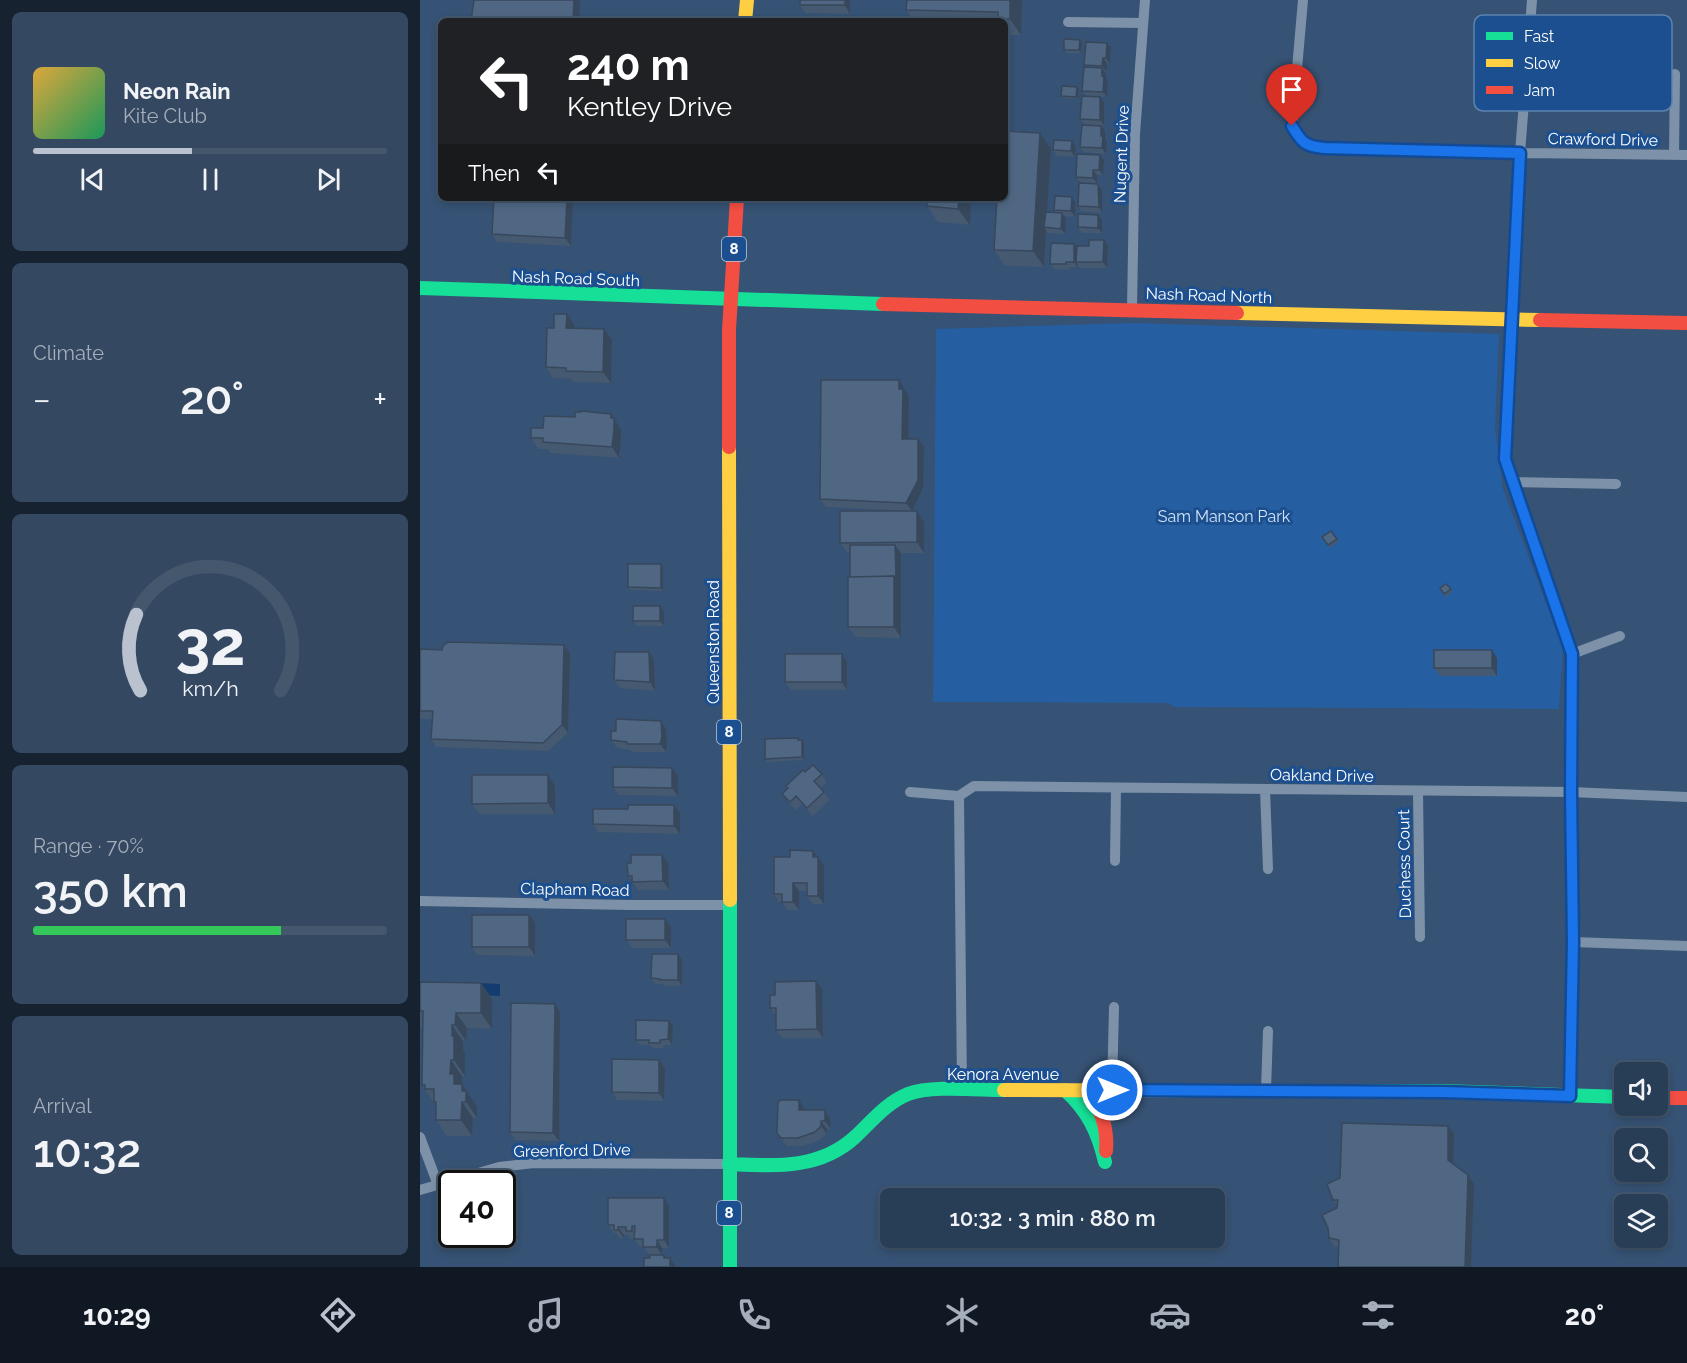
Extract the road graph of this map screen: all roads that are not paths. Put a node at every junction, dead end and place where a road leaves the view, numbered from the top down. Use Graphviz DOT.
graph roads {
  1 [pos="747,0"];
  2 [pos="1145,0"];
  3 [pos="1303,0"];
  4 [pos="1532,0"];
  5 [pos="1531,15"];
  6 [pos="746,18"];
  7 [pos="1068,22"];
  8 [pos="1143,23"];
  9 [pos="1675,74"];
  10 [pos="1523,111"];
  11 [pos="1520,153"];
  12 [pos="1674,155"];
  13 [pos="1687,155"];
  14 [pos="736,201"];
  15 [pos="420,288"];
  16 [pos="731,299"];
  17 [pos="1132,309"];
  18 [pos="1512,320"];
  19 [pos="1687,322"];
  20 [pos="1512,483"];
  21 [pos="1616,484"];
  22 [pos="1620,636"];
  23 [pos="1572,654"];
  24 [pos="1116,788"];
  25 [pos="1264,789"];
  26 [pos="1418,791"];
  27 [pos="910,792"];
  28 [pos="1571,792"];
  29 [pos="959,796"];
  30 [pos="1687,797"];
  31 [pos="1114,861"];
  32 [pos="1268,869"];
  33 [pos="420,901"];
  34 [pos="730,904"];
  35 [pos="1420,937"];
  36 [pos="1573,942"];
  37 [pos="1687,946"];
  38 [pos="1114,1007"];
  39 [pos="1268,1031"];
  40 [pos="962,1090"];
  41 [pos="1065,1090"];
  42 [pos="1089,1090"];
  43 [pos="1112,1090"];
  44 [pos="1266,1090"];
  45 [pos="1570,1096"];
  46 [pos="1614,1097"];
  47 [pos="1668,1098"];
  48 [pos="1687,1098"];
  49 [pos="420,1137"];
  50 [pos="729,1164"];
  51 [pos="489,1170"];
  52 [pos="438,1185"];
  53 [pos="420,1190"];
  54 [pos="730,1267"];
  1 -- 6 [label="main road"];
  2 -- 8 [label="street, Nugent Drive"];
  3 -- 11 [label="street, Crawford Drive"];
  4 -- 5 [label="street"];
  7 -- 8 [label="street"];
  8 -- 17 [label="street, Nugent Drive"];
  9 -- 12 [label="street"];
  10 -- 11 [label="street"];
  11 -- 12 [label="street, Crawford Drive"];
  11 -- 18 [label="street"];
  12 -- 13 [label="street, Crawford Drive"];
  14 -- 16 [label="main road, Queenston Road / 8"];
  15 -- 16 [label="main road, Nash Road South"];
  16 -- 17 [label="main road, Nash Road North"];
  16 -- 34 [label="main road, Queenston Road / 8"];
  17 -- 18 [label="main road, Nash Road North"];
  18 -- 19 [label="main road, Nash Road North"];
  18 -- 20 [label="street"];
  20 -- 21 [label="street"];
  20 -- 23 [label="street"];
  22 -- 23 [label="street"];
  23 -- 28 [label="street"];
  24 -- 25 [label="street, Oakland Drive"];
  24 -- 29 [label="street, Oakland Drive"];
  24 -- 31 [label="street"];
  25 -- 26 [label="street, Oakland Drive"];
  25 -- 32 [label="street"];
  26 -- 28 [label="street, Oakland Drive"];
  26 -- 35 [label="street, Duchess Court"];
  27 -- 29 [label="street, Oakland Drive"];
  28 -- 30 [label="street, Oakland Drive"];
  28 -- 36 [label="street"];
  29 -- 40 [label="street"];
  33 -- 34 [label="street, Clapham Road"];
  34 -- 50 [label="main road, Queenston Road / 8"];
  36 -- 37 [label="street"];
  36 -- 45 [label="street"];
  38 -- 43 [label="street"];
  39 -- 44 [label="street"];
  40 -- 41 [label="main road, Kenora Avenue"];
  40 -- 50 [label="main road, Kenora Avenue"];
  41 -- 42 [label="main road, Kenora Avenue"];
  41 -- 42 [label="main road"];
  42 -- 43 [label="main road, Kenora Avenue"];
  43 -- 44 [label="main road, Kenora Avenue"];
  44 -- 45 [label="main road, Kenora Avenue"];
  45 -- 46 [label="main road, Kenora Avenue"];
  47 -- 48 [label="main road"];
  49 -- 52 [label="street"];
  50 -- 51 [label="street, Greenford Drive"];
  50 -- 54 [label="main road, Queenston Road / 8"];
  52 -- 53 [label="street, Greenford Drive"];
}
